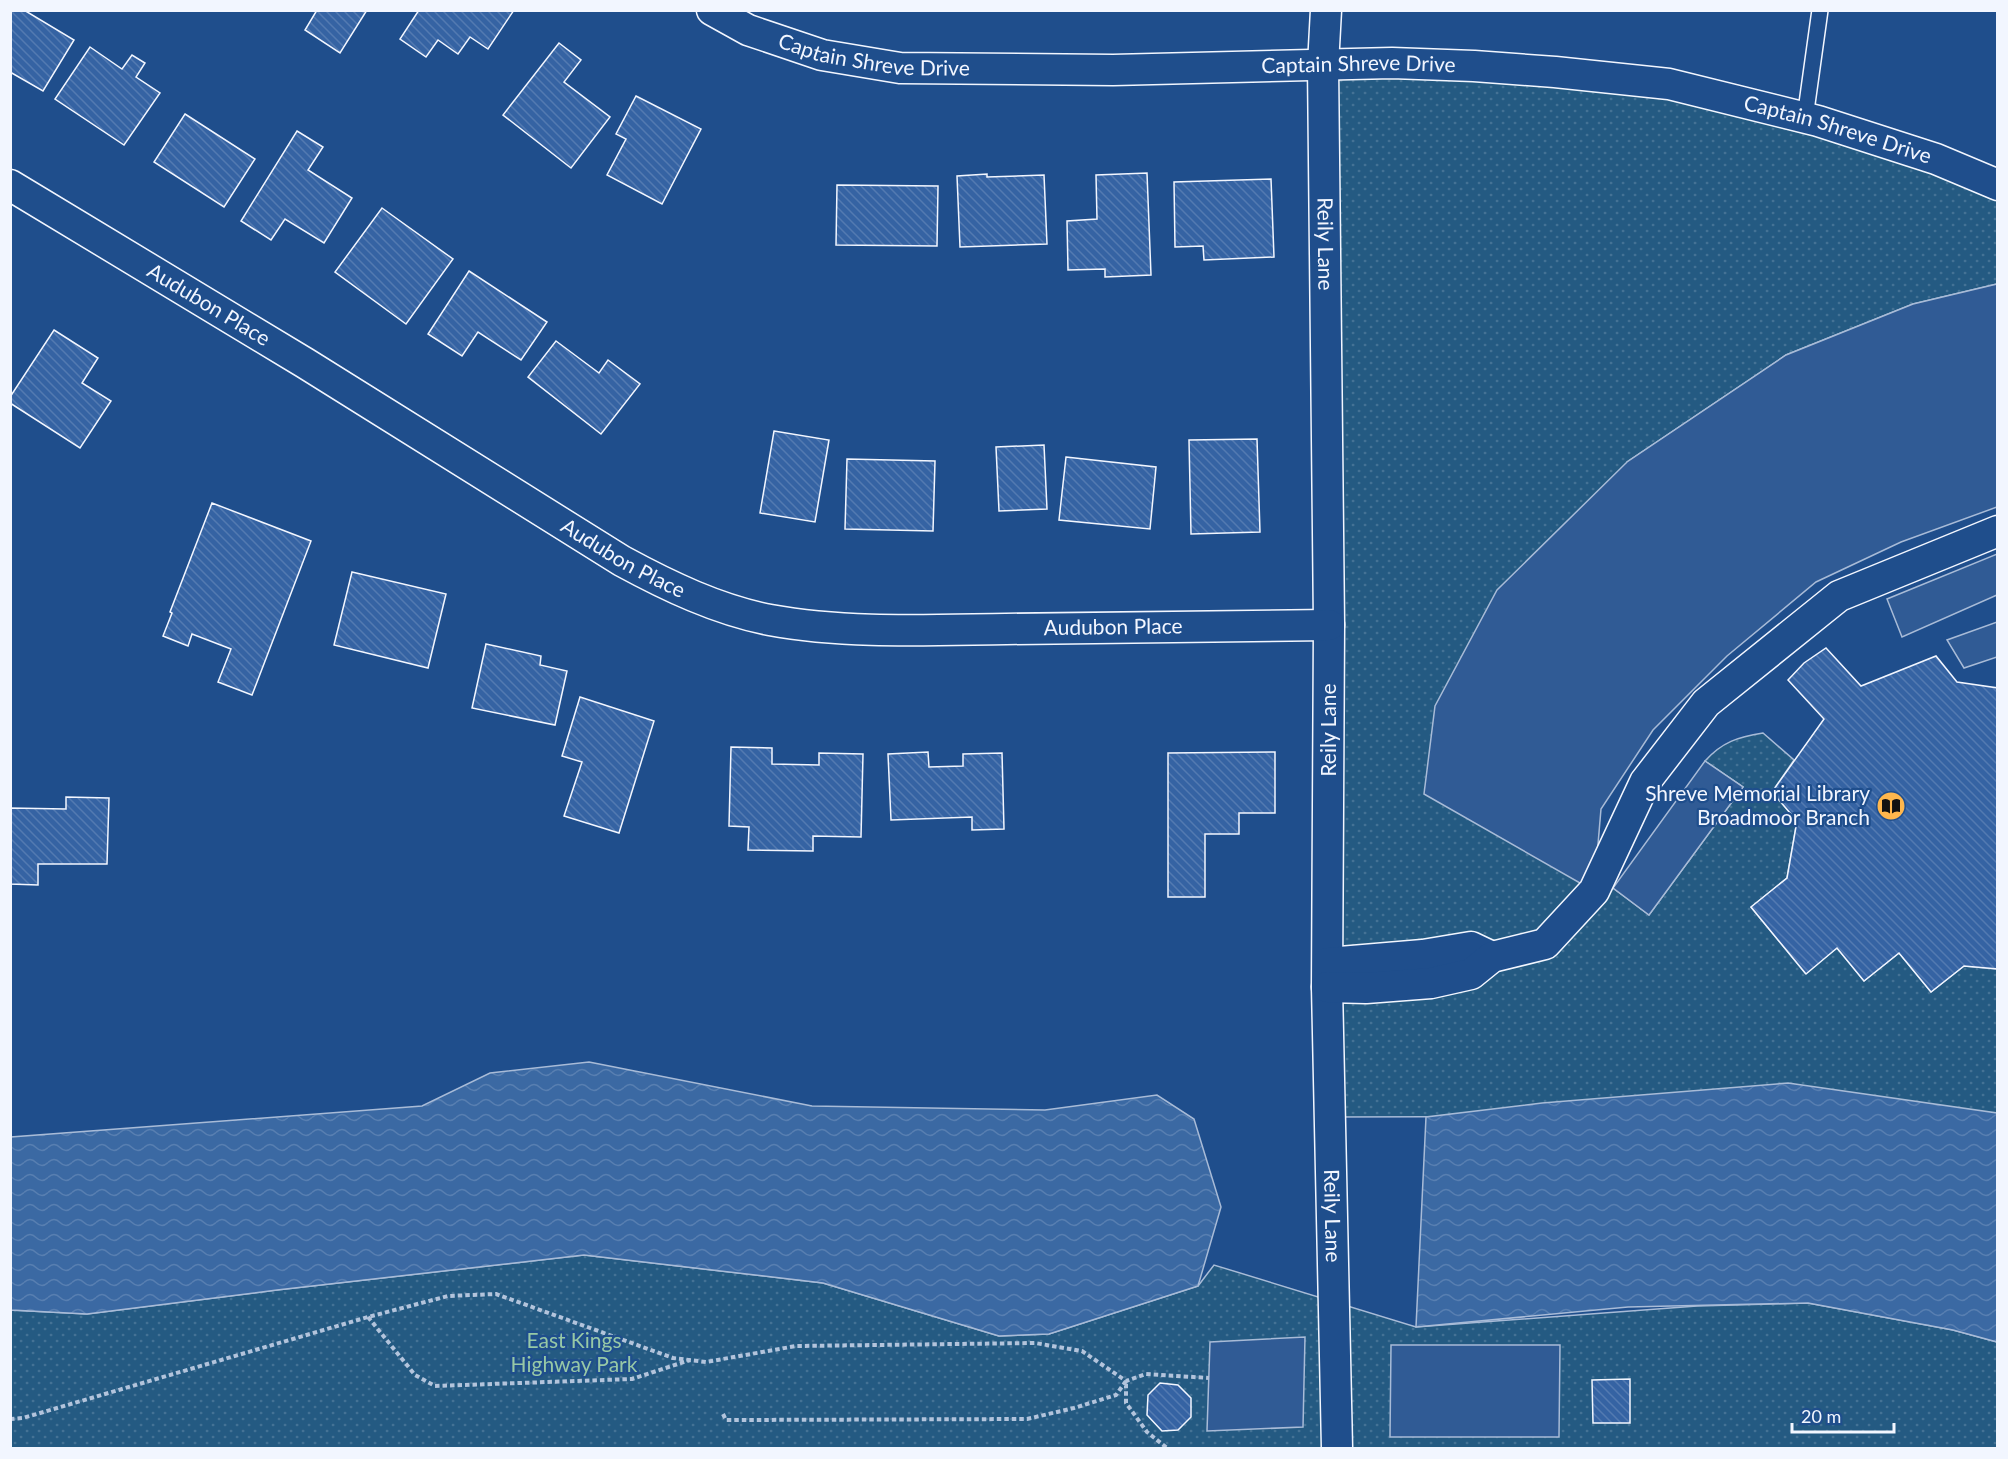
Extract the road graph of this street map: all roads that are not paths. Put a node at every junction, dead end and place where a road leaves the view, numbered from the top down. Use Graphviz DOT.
graph roads {
  1 [pos="712,10"];
  2 [pos="1326,10"];
  3 [pos="1820,10"];
  4 [pos="1323,65"];
  5 [pos="1804,118"];
  6 [pos="10,185"];
  7 [pos="1998,185"];
  8 [pos="1998,531"];
  9 [pos="1329,625"];
  10 [pos="1327,975"];
  11 [pos="1337,1449"];
  1 -- 4 [label="street, Captain Shreve Drive"];
  2 -- 4 [label="street, Reily Lane"];
  3 -- 5 [label="lane"];
  4 -- 5 [label="street, Captain Shreve Drive"];
  4 -- 9 [label="street, Reily Lane"];
  5 -- 7 [label="street, Captain Shreve Drive"];
  6 -- 9 [label="street, Audubon Place"];
  8 -- 10 [label="street"];
  9 -- 10 [label="street, Reily Lane"];
  10 -- 11 [label="street, Reily Lane"];
}
